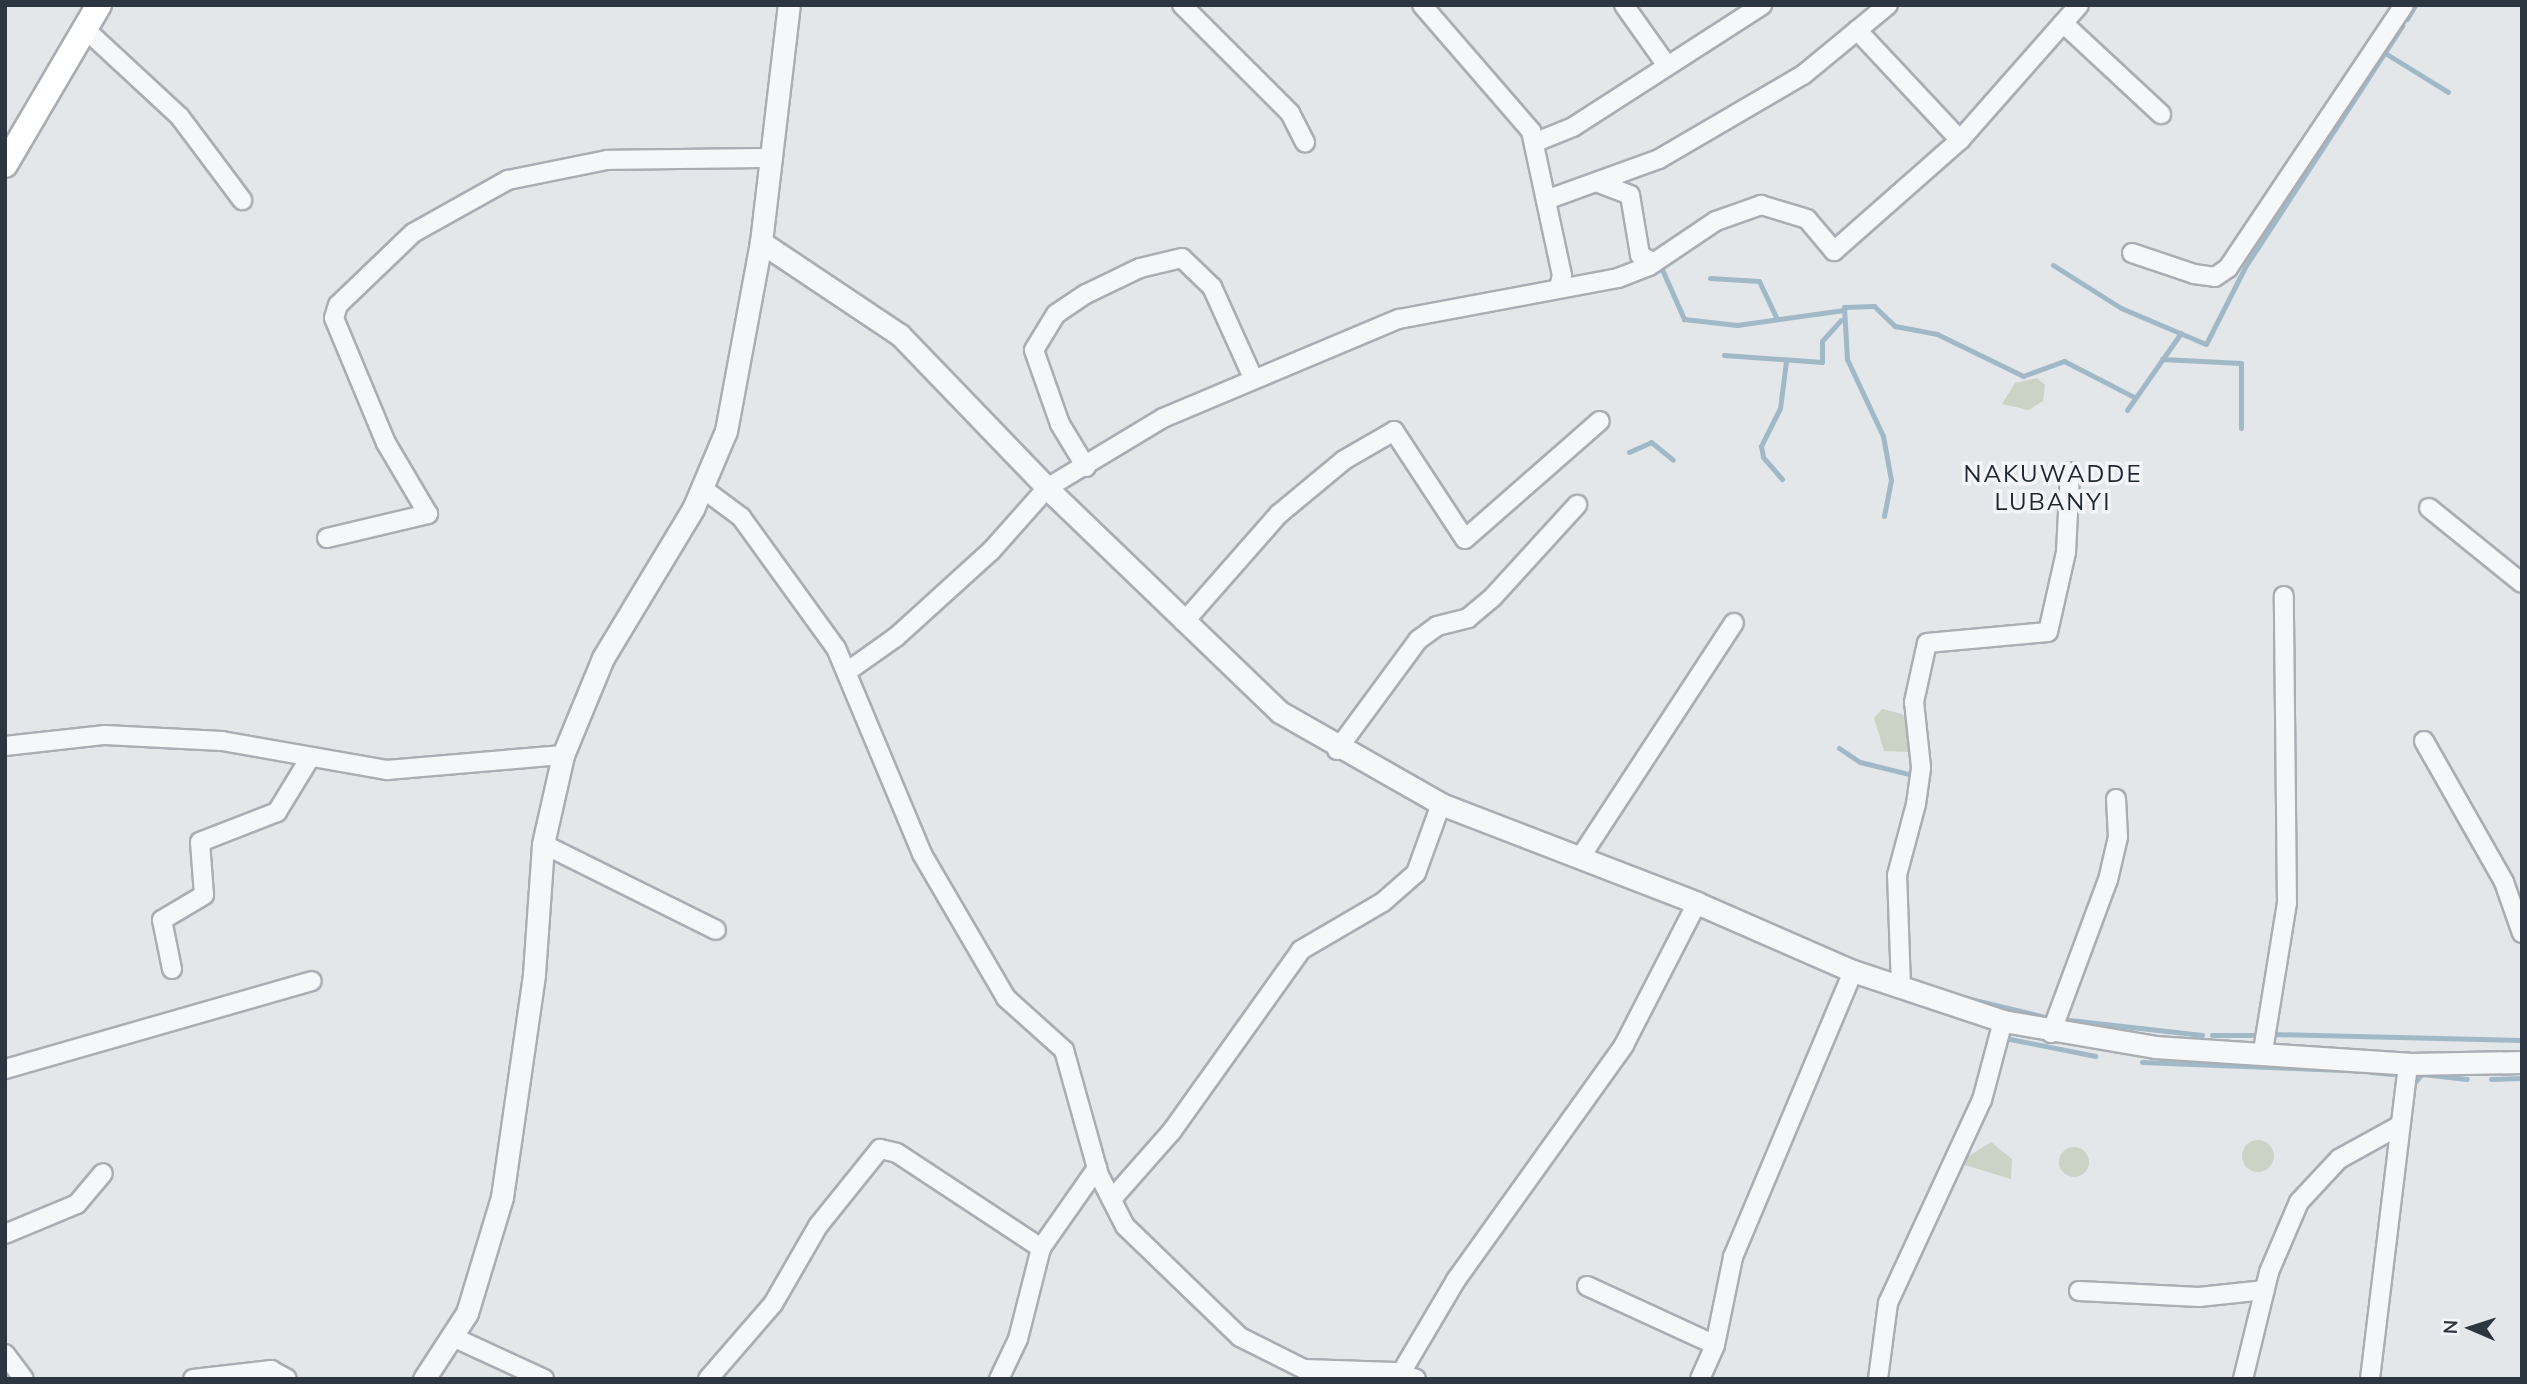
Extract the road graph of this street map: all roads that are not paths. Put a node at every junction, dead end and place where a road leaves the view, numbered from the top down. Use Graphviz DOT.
graph roads {
  1 [pos="99,5"];
  2 [pos="789,5"];
  3 [pos="1182,5"];
  4 [pos="1422,5"];
  5 [pos="1624,5"];
  6 [pos="1762,5"];
  7 [pos="1888,5"];
  8 [pos="2079,5"];
  9 [pos="2404,5"];
  10 [pos="2063,23"];
  11 [pos="84,28"];
  12 [pos="1857,30"];
  13 [pos="1666,64"];
  14 [pos="2161,114"];
  15 [pos="1960,140"];
  16 [pos="1305,142"];
  17 [pos="1536,142"];
  18 [pos="773,158"];
  19 [pos="5,165"];
  20 [pos="1599,183"];
  21 [pos="242,200"];
  22 [pos="1546,200"];
  23 [pos="761,242"];
  24 [pos="2132,253"];
  25 [pos="1654,263"];
  26 [pos="1559,288"];
  27 [pos="1253,378"];
  28 [pos="1600,421"];
  29 [pos="1086,467"];
  30 [pos="2070,472"];
  31 [pos="702,488"];
  32 [pos="1047,488"];
  33 [pos="1577,505"];
  34 [pos="2429,508"];
  35 [pos="327,538"];
  36 [pos="2522,583"];
  37 [pos="2284,596"];
  38 [pos="1184,622"];
  39 [pos="1734,623"];
  40 [pos="848,671"];
  41 [pos="2424,741"];
  42 [pos="5,746"];
  43 [pos="1337,750"];
  44 [pos="563,755"];
  45 [pos="310,758"];
  46 [pos="2116,799"];
  47 [pos="1441,804"];
  48 [pos="543,844"];
  49 [pos="1580,858"];
  50 [pos="1697,903"];
  51 [pos="716,930"];
  52 [pos="2522,933"];
  53 [pos="173,969"];
  54 [pos="1853,971"];
  55 [pos="312,981"];
  56 [pos="1901,987"];
  57 [pos="2003,1021"];
  58 [pos="2051,1033"];
  59 [pos="2263,1051"];
  60 [pos="2522,1062"];
  61 [pos="2408,1064"];
  62 [pos="5,1069"];
  63 [pos="2397,1127"];
  64 [pos="1097,1168"];
  65 [pos="103,1173"];
  66 [pos="1112,1199"];
  67 [pos="5,1234"];
  68 [pos="1041,1248"];
  69 [pos="1587,1286"];
  70 [pos="2264,1290"];
  71 [pos="2079,1291"];
  72 [pos="455,1338"];
  73 [pos="1715,1345"];
  74 [pos="5,1354"];
  75 [pos="1409,1376"];
  76 [pos="24,1379"];
  77 [pos="193,1379"];
  78 [pos="286,1379"];
  79 [pos="424,1379"];
  80 [pos="544,1379"];
  81 [pos="708,1379"];
  82 [pos="999,1379"];
  83 [pos="1700,1379"];
  84 [pos="1878,1379"];
  85 [pos="2244,1379"];
  86 [pos="2370,1379"];
  1 -- 11 [label="main road"];
  2 -- 18 [label="street"];
  3 -- 16 [label="street"];
  4 -- 17 [label="street"];
  5 -- 13 [label="street"];
  6 -- 13 [label="street"];
  7 -- 12 [label="street"];
  8 -- 10 [label="street"];
  9 -- 24 [label="street"];
  10 -- 14 [label="street"];
  10 -- 15 [label="street"];
  11 -- 19 [label="main road"];
  11 -- 21 [label="street"];
  12 -- 15 [label="street"];
  12 -- 20 [label="street"];
  13 -- 17 [label="street"];
  15 -- 25 [label="street"];
  17 -- 22 [label="street"];
  18 -- 23 [label="street"];
  18 -- 35 [label="street"];
  20 -- 22 [label="street"];
  20 -- 25 [label="street"];
  22 -- 26 [label="street"];
  23 -- 31 [label="street"];
  23 -- 32 [label="street"];
  25 -- 26 [label="street"];
  26 -- 27 [label="street"];
  27 -- 29 [label="street"];
  27 -- 29 [label="street"];
  28 -- 38 [label="street"];
  29 -- 32 [label="street"];
  30 -- 56 [label="street"];
  31 -- 40 [label="street"];
  31 -- 44 [label="street"];
  32 -- 38 [label="street"];
  32 -- 40 [label="street"];
  33 -- 43 [label="street"];
  34 -- 36 [label="street"];
  37 -- 59 [label="street"];
  38 -- 43 [label="street"];
  39 -- 49 [label="street"];
  40 -- 64 [label="street"];
  41 -- 52 [label="street"];
  42 -- 45 [label="street"];
  43 -- 47 [label="street"];
  44 -- 45 [label="street"];
  44 -- 48 [label="street"];
  45 -- 53 [label="street"];
  46 -- 58 [label="street"];
  47 -- 49 [label="street"];
  47 -- 66 [label="street"];
  48 -- 51 [label="street"];
  48 -- 72 [label="street"];
  49 -- 50 [label="street"];
  50 -- 54 [label="street"];
  50 -- 75 [label="street"];
  54 -- 56 [label="street"];
  54 -- 73 [label="street"];
  55 -- 62 [label="street"];
  56 -- 57 [label="street"];
  57 -- 58 [label="street"];
  57 -- 84 [label="street"];
  58 -- 59 [label="street"];
  59 -- 61 [label="street"];
  60 -- 61 [label="street"];
  61 -- 63 [label="street"];
  63 -- 70 [label="street"];
  63 -- 86 [label="street"];
  64 -- 66 [label="street"];
  64 -- 68 [label="street"];
  65 -- 67 [label="street"];
  66 -- 75 [label="street"];
  68 -- 81 [label="street"];
  68 -- 82 [label="street"];
  69 -- 73 [label="street"];
  70 -- 71 [label="street"];
  70 -- 85 [label="street"];
  72 -- 79 [label="street"];
  72 -- 80 [label="street"];
  73 -- 83 [label="street"];
  74 -- 76 [label="street"];
  77 -- 78 [label="street"];
}
